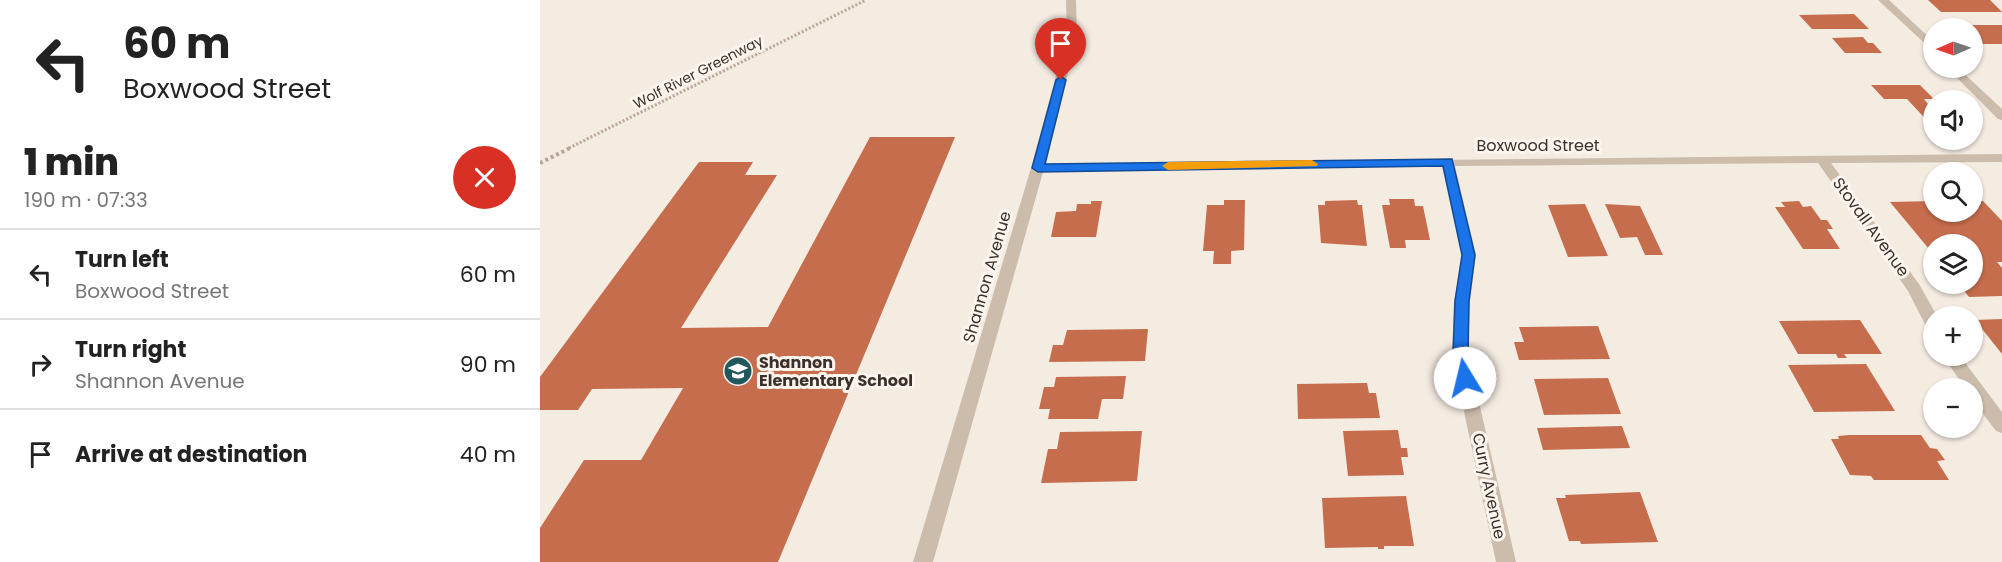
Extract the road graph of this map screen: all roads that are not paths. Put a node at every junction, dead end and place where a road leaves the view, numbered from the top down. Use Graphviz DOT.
graph roads {
  1 [pos="1071,0"];
  2 [pos="1883,0"];
  3 [pos="1923,39"];
  4 [pos="1962,78"];
  5 [pos="2002,116"];
  6 [pos="2002,158"];
  7 [pos="1823,161"];
  8 [pos="1448,162"];
  9 [pos="1038,168"];
  10 [pos="1923,306"];
  11 [pos="1958,366"];
  12 [pos="2002,426"];
  13 [pos="923,562"];
  14 [pos="1506,562"];
  1 -- 9 [label="street, Shannon Avenue"];
  2 -- 3 [label="street"];
  4 -- 5 [label="street"];
  6 -- 7 [label="street, Boxwood Street"];
  7 -- 8 [label="street, Boxwood Street"];
  7 -- 10 [label="street, Stovall Avenue"];
  8 -- 9 [label="street, Boxwood Street"];
  8 -- 14 [label="street, Curry Avenue"];
  9 -- 13 [label="street, Shannon Avenue"];
  11 -- 12 [label="street"];
}
